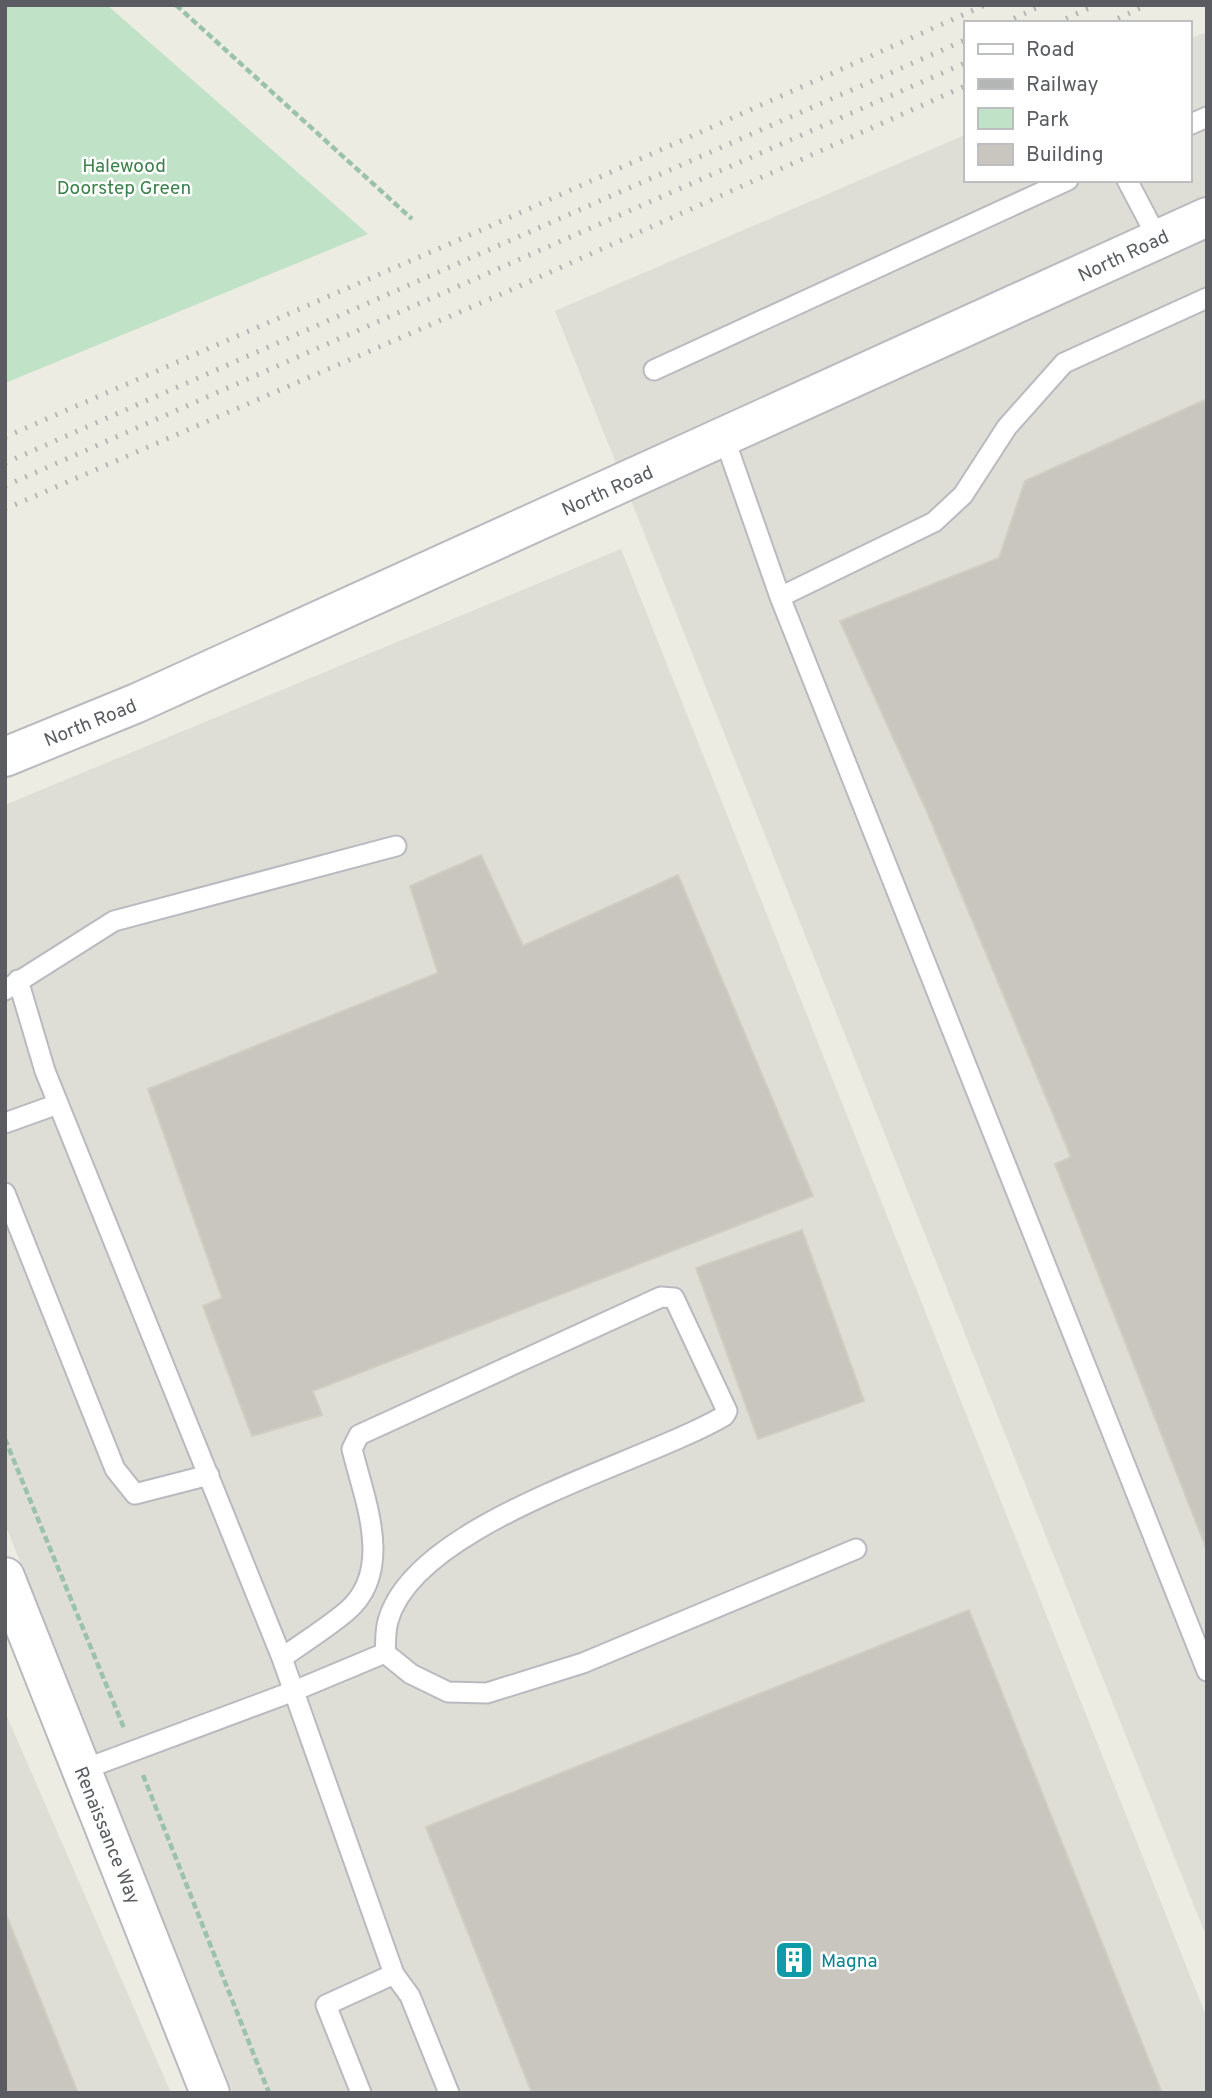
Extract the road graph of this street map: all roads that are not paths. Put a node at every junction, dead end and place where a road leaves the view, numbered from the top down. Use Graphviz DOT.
graph roads {
  1 [pos="1207,117"];
  2 [pos="1191,124"];
  3 [pos="1064,182"];
  4 [pos="1128,182"];
  5 [pos="1207,217"];
  6 [pos="1158,239"];
  7 [pos="1207,298"];
  8 [pos="654,370"];
  9 [pos="724,437"];
  10 [pos="780,597"];
  11 [pos="5,757"];
  12 [pos="396,846"];
  13 [pos="12,985"];
  14 [pos="58,1104"];
  15 [pos="5,1124"];
  16 [pos="5,1193"];
  17 [pos="209,1475"];
  18 [pos="856,1549"];
  19 [pos="5,1577"];
  20 [pos="385,1653"];
  21 [pos="282,1658"];
  22 [pos="1206,1665"];
  23 [pos="294,1691"];
  24 [pos="82,1770"];
  25 [pos="394,1974"];
  26 [pos="210,2093"];
  27 [pos="361,2093"];
  28 [pos="449,2093"];
  1 -- 2 [label="lane"];
  3 -- 8 [label="lane"];
  4 -- 6 [label="lane"];
  5 -- 6 [label="street, North Road"];
  6 -- 9 [label="street, North Road"];
  7 -- 10 [label="lane"];
  9 -- 10 [label="lane"];
  9 -- 11 [label="street, North Road"];
  10 -- 22 [label="lane"];
  12 -- 13 [label="lane"];
  13 -- 14 [label="lane"];
  14 -- 15 [label="lane"];
  14 -- 17 [label="lane"];
  16 -- 17 [label="lane"];
  17 -- 21 [label="lane"];
  18 -- 20 [label="lane"];
  19 -- 24 [label="street, Renaissance Way"];
  20 -- 21 [label="lane"];
  20 -- 23 [label="lane"];
  21 -- 23 [label="lane"];
  23 -- 24 [label="lane"];
  23 -- 25 [label="lane"];
  24 -- 26 [label="street, Renaissance Way"];
  25 -- 27 [label="lane"];
  25 -- 28 [label="lane"];
}
